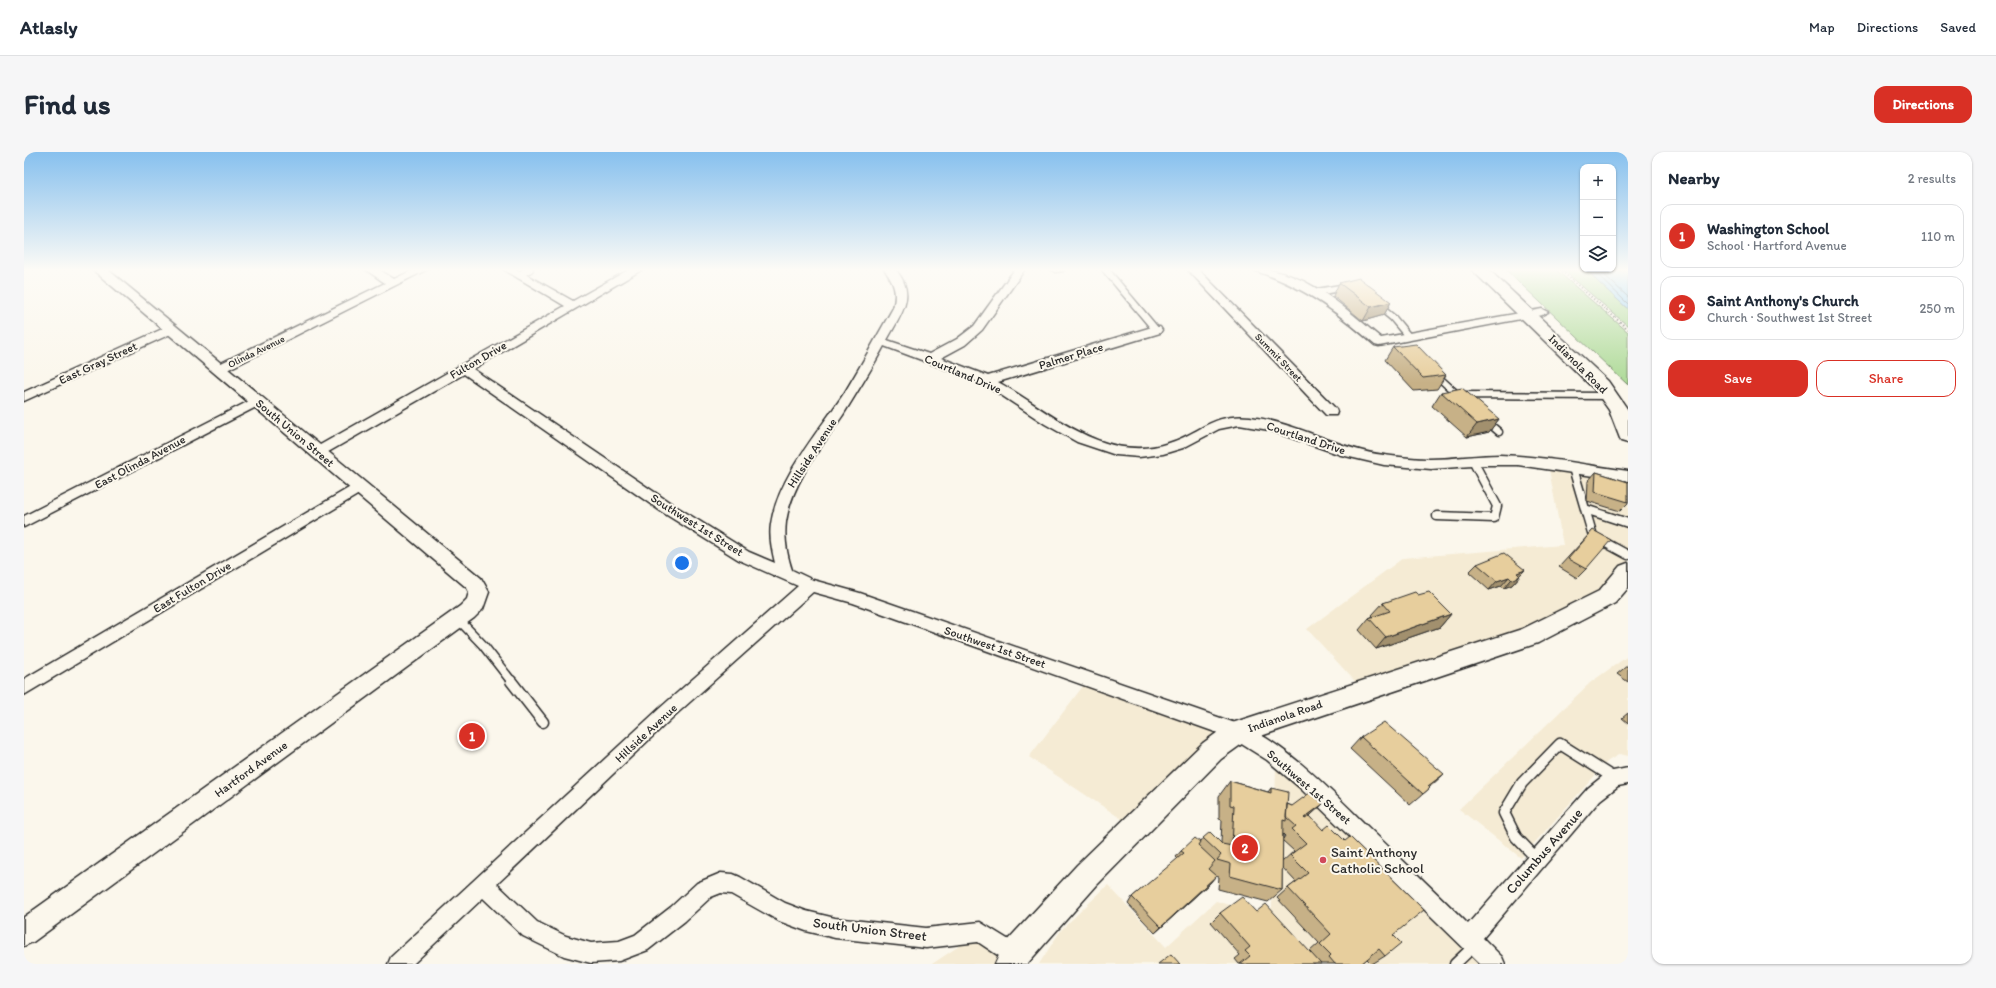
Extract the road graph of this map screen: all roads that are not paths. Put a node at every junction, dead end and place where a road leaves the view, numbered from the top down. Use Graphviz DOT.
graph roads {
  1 [pos="146,307"];
  2 [pos="346,307"];
  3 [pos="571,307"];
  4 [pos="897,307"];
  5 [pos="993,307"];
  6 [pos="1138,307"];
  7 [pos="1229,307"];
  8 [pos="1335,307"];
  9 [pos="1381,307"];
  10 [pos="1525,307"];
  11 [pos="1529,307"];
  12 [pos="1534,313"];
  13 [pos="171,329"];
  14 [pos="1156,330"];
  15 [pos="1404,340"];
  16 [pos="880,341"];
  17 [pos="928,359"];
  18 [pos="1427,366"];
  19 [pos="464,368"];
  20 [pos="219,369"];
  21 [pos="986,381"];
  22 [pos="1458,395"];
  23 [pos="1610,396"];
  24 [pos="1628,396"];
  25 [pos="24,397"];
  26 [pos="1464,400"];
  27 [pos="257,401"];
  28 [pos="1331,412"];
  29 [pos="1481,416"];
  30 [pos="1498,432"];
  31 [pos="1628,436"];
  32 [pos="318,452"];
  33 [pos="1473,461"];
  34 [pos="1573,468"];
  35 [pos="1628,476"];
  36 [pos="359,486"];
  37 [pos="1585,509"];
  38 [pos="1437,516"];
  39 [pos="24,522"];
  40 [pos="1628,523"];
  41 [pos="1628,555"];
  42 [pos="1628,572"];
  43 [pos="785,574"];
  44 [pos="810,585"];
  45 [pos="476,603"];
  46 [pos="458,619"];
  47 [pos="24,688"];
  48 [pos="543,722"];
  49 [pos="1238,732"];
  50 [pos="1621,777"];
  51 [pos="1537,859"];
  52 [pos="484,885"];
  53 [pos="24,933"];
  54 [pos="1472,942"];
  55 [pos="1012,960"];
  56 [pos="398,964"];
  57 [pos="1455,964"];
  58 [pos="1495,964"];
  1 -- 13 [label="street, South Union Street"];
  2 -- 20 [label="street, Olinda Avenue"];
  3 -- 19 [label="street, Fulton Drive"];
  4 -- 16 [label="street"];
  5 -- 17 [label="street"];
  6 -- 14 [label="lane"];
  7 -- 28 [label="street, Summit Street"];
  8 -- 15 [label="street"];
  9 -- 15 [label="lane"];
  10 -- 12 [label="main road, Indianola Road"];
  11 -- 12 [label="main road, Indianola Road"];
  12 -- 15 [label="street"];
  12 -- 23 [label="main road, Indianola Road"];
  12 -- 24 [label="main road, Indianola Road"];
  13 -- 20 [label="street, South Union Street"];
  13 -- 25 [label="street, East Gray Street"];
  14 -- 21 [label="street, Palmer Place"];
  16 -- 17 [label="street, Courtland Drive"];
  16 -- 43 [label="street, Hillside Avenue"];
  17 -- 21 [label="street, Courtland Drive"];
  18 -- 22 [label="lane"];
  19 -- 32 [label="street, Fulton Drive"];
  19 -- 43 [label="street, Southwest 1st Street"];
  20 -- 27 [label="street, South Union Street"];
  21 -- 33 [label="street, Courtland Drive"];
  22 -- 23 [label="lane"];
  22 -- 26 [label="lane"];
  23 -- 31 [label="main road, Indianola Road"];
  27 -- 32 [label="street, South Union Street"];
  27 -- 39 [label="street, East Olinda Avenue"];
  29 -- 30 [label="lane"];
  32 -- 36 [label="street, South Union Street"];
  33 -- 34 [label="street, Courtland Drive"];
  33 -- 38 [label="lane"];
  34 -- 35 [label="street, Courtland Drive"];
  34 -- 37 [label="lane"];
  36 -- 45 [label="street, South Union Street"];
  36 -- 47 [label="street, East Fulton Drive"];
  37 -- 40 [label="lane"];
  37 -- 41 [label="lane"];
  42 -- 49 [label="main road, Indianola Road"];
  43 -- 44 [label="street, Southwest 1st Street"];
  44 -- 49 [label="street, Southwest 1st Street"];
  44 -- 52 [label="street, Hillside Avenue"];
  45 -- 46 [label="street, Hartford Avenue"];
  46 -- 48 [label="lane"];
  46 -- 53 [label="street, Hartford Avenue"];
  49 -- 54 [label="street, Southwest 1st Street"];
  49 -- 55 [label="main road, Indianola Road"];
  50 -- 51 [label="street, Columbus Avenue"];
  50 -- 51 [label="lane"];
  51 -- 54 [label="street, Columbus Avenue"];
  52 -- 55 [label="street, South Union Street"];
  52 -- 56 [label="street, Hillside Avenue"];
  54 -- 57 [label="lane"];
  54 -- 58 [label="street, Southwest 1st Street"];
}
